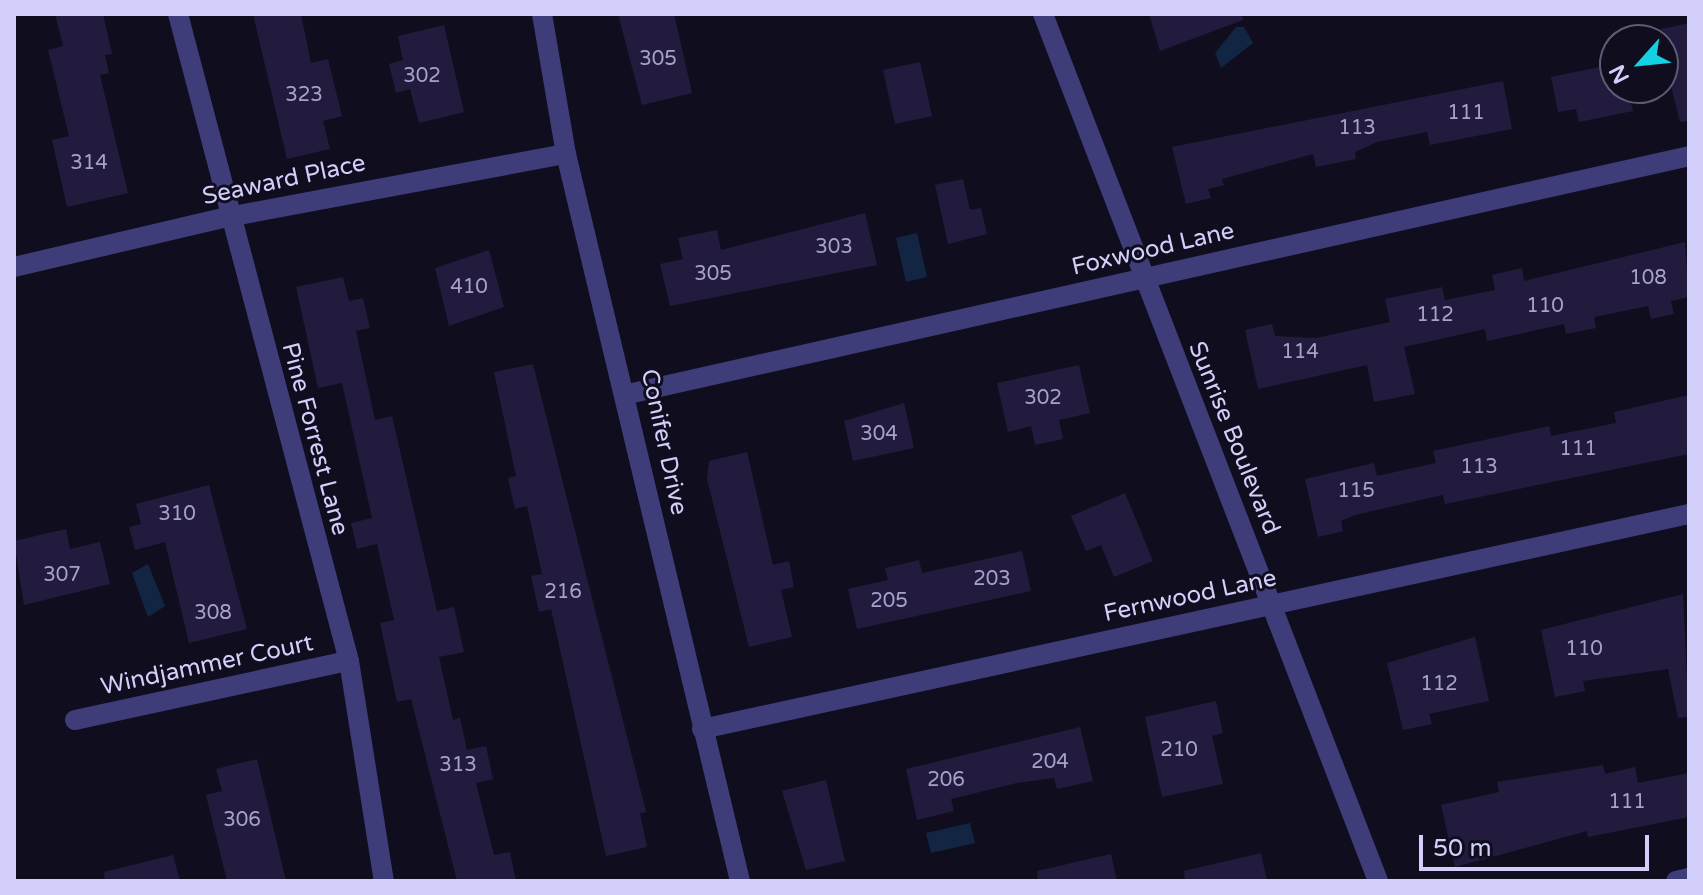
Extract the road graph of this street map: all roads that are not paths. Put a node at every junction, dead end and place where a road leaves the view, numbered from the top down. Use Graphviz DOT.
graph roads {
  1 [pos="178,14"];
  2 [pos="542,14"];
  3 [pos="1043,14"];
  4 [pos="566,154"];
  5 [pos="1689,156"];
  6 [pos="228,217"];
  7 [pos="14,267"];
  8 [pos="1143,278"];
  9 [pos="628,394"];
  10 [pos="1689,514"];
  11 [pos="1272,605"];
  12 [pos="349,661"];
  13 [pos="75,720"];
  14 [pos="702,729"];
  15 [pos="1689,878"];
  16 [pos="384,881"];
  17 [pos="740,881"];
  18 [pos="1378,881"];
  19 [pos="1676,881"];
  1 -- 6 [label="street, Pine Forrest Lane"];
  2 -- 4 [label="street, Conifer Drive"];
  3 -- 8 [label="street, Sunrise Boulevard"];
  4 -- 6 [label="street, Seaward Place"];
  4 -- 9 [label="street, Conifer Drive"];
  5 -- 8 [label="street, Foxwood Lane"];
  6 -- 7 [label="street, Seaward Place"];
  6 -- 12 [label="street, Pine Forrest Lane"];
  8 -- 9 [label="street, Foxwood Lane"];
  8 -- 11 [label="street, Sunrise Boulevard"];
  9 -- 14 [label="street, Conifer Drive"];
  10 -- 11 [label="street, Fernwood Lane"];
  11 -- 14 [label="street, Fernwood Lane"];
  11 -- 18 [label="street, Sunrise Boulevard"];
  12 -- 13 [label="street, Windjammer Court"];
  12 -- 16 [label="street, Pine Forrest Lane"];
  14 -- 17 [label="street, Conifer Drive"];
  15 -- 19 [label="street"];
}
